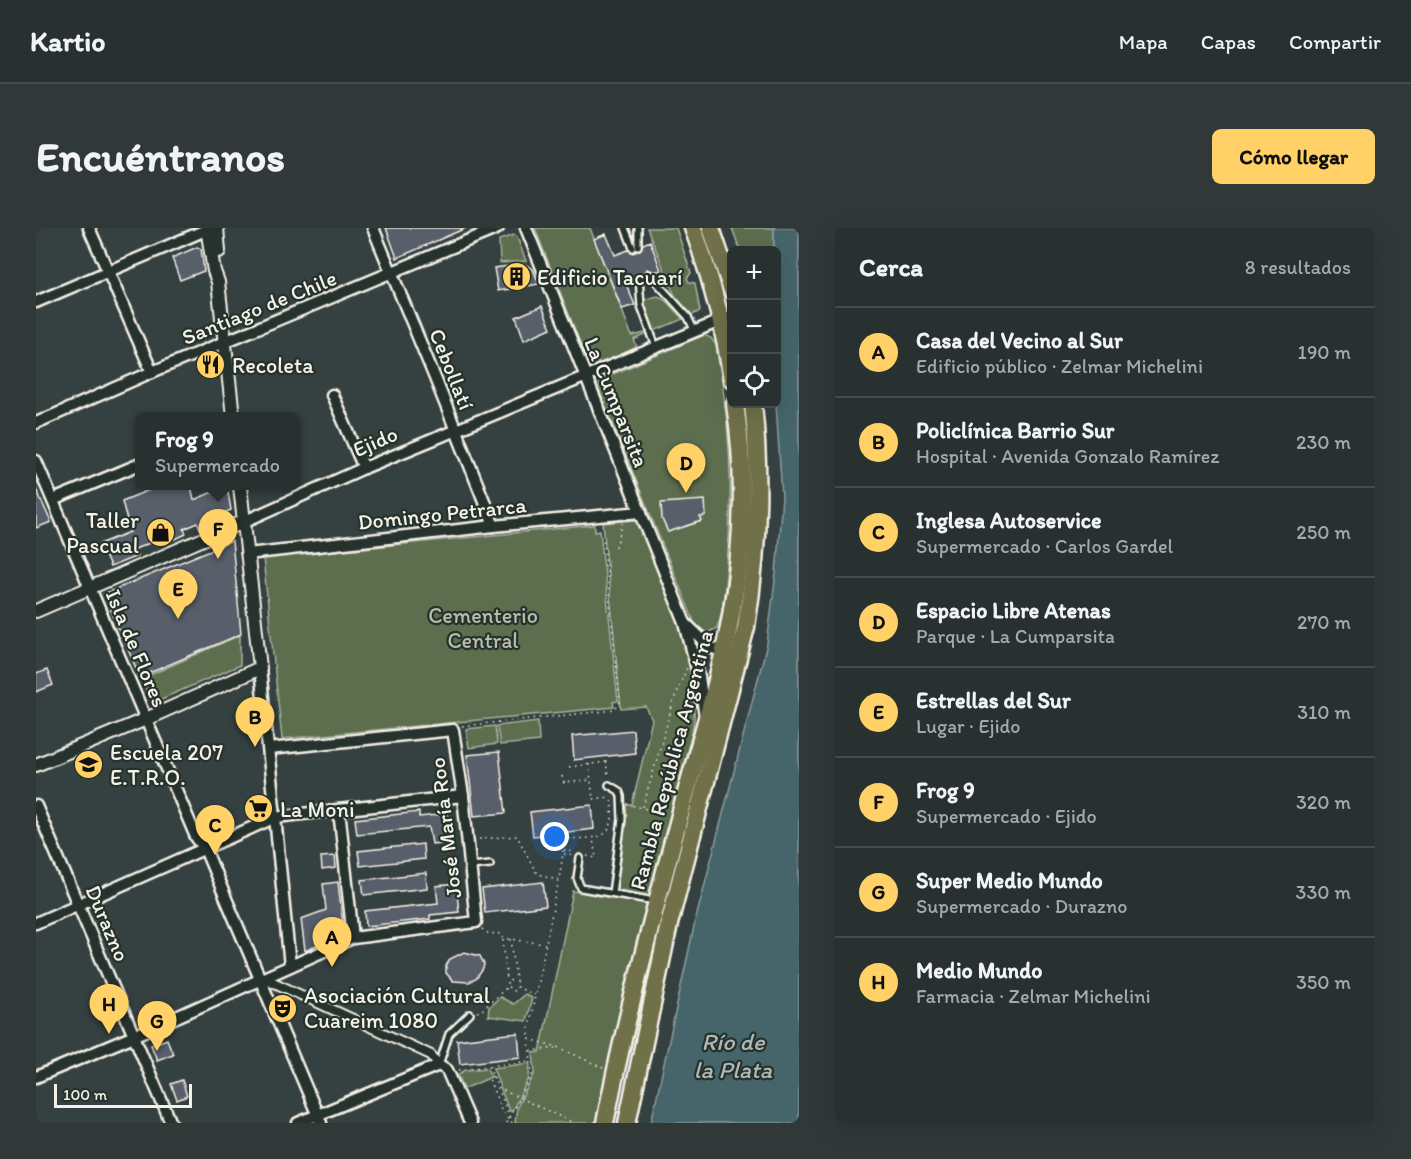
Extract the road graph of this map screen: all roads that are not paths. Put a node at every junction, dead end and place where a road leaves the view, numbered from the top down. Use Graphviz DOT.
graph roads {
  1 [pos="89,228"];
  2 [pos="211,228"];
  3 [pos="373,228"];
  4 [pos="498,228"];
  5 [pos="526,228"];
  6 [pos="625,228"];
  7 [pos="638,228"];
  8 [pos="693,228"];
  9 [pos="711,228"];
  10 [pos="107,271"];
  11 [pos="391,274"];
  12 [pos="649,274"];
  13 [pos="727,275"];
  14 [pos="639,278"];
  15 [pos="36,302"];
  16 [pos="726,318"];
  17 [pos="694,330"];
  18 [pos="225,342"];
  19 [pos="656,347"];
  20 [pos="730,354"];
  21 [pos="152,372"];
  22 [pos="585,377"];
  23 [pos="332,394"];
  24 [pos="736,408"];
  25 [pos="753,408"];
  26 [pos="232,412"];
  27 [pos="36,423"];
  28 [pos="456,430"];
  29 [pos="36,461"];
  30 [pos="135,466"];
  31 [pos="364,468"];
  32 [pos="240,490"];
  33 [pos="53,500"];
  34 [pos="641,512"];
  35 [pos="243,522"];
  36 [pos="494,526"];
  37 [pos="247,554"];
  38 [pos="90,588"];
  39 [pos="36,610"];
  40 [pos="686,623"];
  41 [pos="724,651"];
  42 [pos="260,668"];
  43 [pos="146,719"];
  44 [pos="706,722"];
  45 [pos="269,748"];
  46 [pos="36,765"];
  47 [pos="609,785"];
  48 [pos="463,796"];
  49 [pos="36,806"];
  50 [pos="339,810"];
  51 [pos="276,817"];
  52 [pos="205,849"];
  53 [pos="582,857"];
  54 [pos="490,864"];
  55 [pos="471,866"];
  56 [pos="612,893"];
  57 [pos="657,902"];
  58 [pos="78,904"];
  59 [pos="36,922"];
  60 [pos="353,938"];
  61 [pos="290,966"];
  62 [pos="262,978"];
  63 [pos="470,1014"];
  64 [pos="134,1036"];
  65 [pos="439,1065"];
  66 [pos="36,1077"];
  67 [pos="319,1119"];
  68 [pos="171,1123"];
  69 [pos="298,1123"];
  70 [pos="470,1123"];
  71 [pos="604,1123"];
  72 [pos="627,1123"];
  1 -- 10 [label="street"];
  2 -- 10 [label="street"];
  2 -- 18 [label="street"];
  3 -- 11 [label="street, Cebollatí"];
  4 -- 11 [label="street, Santiago de Chile"];
  5 -- 22 [label="street, La Cumparsita"];
  6 -- 7 [label="lane"];
  8 -- 16 [label="main road"];
  9 -- 13 [label="main road"];
  10 -- 15 [label="street"];
  10 -- 21 [label="street"];
  11 -- 18 [label="street, Santiago de Chile"];
  11 -- 28 [label="street, Cebollatí"];
  12 -- 17 [label="lane"];
  14 -- 19 [label="lane"];
  16 -- 17 [label="street, Ejido"];
  16 -- 20 [label="main road"];
  17 -- 19 [label="street, Ejido"];
  18 -- 21 [label="street, Santiago de Chile"];
  18 -- 26 [label="street"];
  19 -- 22 [label="street, Ejido"];
  21 -- 27 [label="street, Santiago de Chile"];
  22 -- 28 [label="street, Ejido"];
  22 -- 34 [label="street, La Cumparsita"];
  23 -- 31 [label="street"];
  24 -- 41 [label="main road, Rambla República Argentina"];
  25 -- 72 [label="main road, Rambla República Argentina"];
  28 -- 31 [label="street, Ejido"];
  28 -- 36 [label="street, Cebollatí"];
  29 -- 33 [label="street, Isla de Flores"];
  30 -- 33 [label="street"];
  31 -- 35 [label="street, Ejido"];
  32 -- 35 [label="street"];
  33 -- 38 [label="street, Isla de Flores"];
  34 -- 36 [label="street, Domingo Petrarca"];
  34 -- 40 [label="street, La Cumparsita"];
  35 -- 37 [label="street"];
  35 -- 38 [label="street, Ejido"];
  36 -- 37 [label="street, Domingo Petrarca"];
  37 -- 42 [label="street"];
  38 -- 39 [label="street, Ejido"];
  38 -- 43 [label="street, Isla de Flores"];
  40 -- 41 [label="street, La Cumparsita"];
  40 -- 44 [label="street, La Cumparsita"];
  41 -- 44 [label="main road, Rambla República Argentina"];
  42 -- 43 [label="street"];
  42 -- 45 [label="street"];
  43 -- 46 [label="street"];
  43 -- 52 [label="street, Isla de Flores"];
  44 -- 57 [label="main road, Rambla República Argentina"];
  45 -- 48 [label="street, José María Roo"];
  45 -- 51 [label="street"];
  47 -- 56 [label="lane"];
  48 -- 50 [label="street"];
  48 -- 55 [label="street, José María Roo"];
  49 -- 58 [label="street, Durazno"];
  50 -- 51 [label="street"];
  50 -- 60 [label="street"];
  51 -- 52 [label="street"];
  51 -- 61 [label="street"];
  52 -- 58 [label="street"];
  52 -- 62 [label="street, Isla de Flores"];
  53 -- 56 [label="lane"];
  54 -- 55 [label="lane"];
  55 -- 60 [label="street, José María Roo"];
  56 -- 57 [label="lane"];
  57 -- 71 [label="main road, Rambla República Argentina"];
  58 -- 59 [label="street"];
  58 -- 64 [label="street, Durazno"];
  60 -- 61 [label="street"];
  61 -- 62 [label="street"];
  62 -- 64 [label="street"];
  62 -- 65 [label="street"];
  62 -- 67 [label="street, Isla de Flores"];
  63 -- 65 [label="lane"];
  64 -- 66 [label="street"];
  64 -- 68 [label="street, Durazno"];
  65 -- 67 [label="street"];
  65 -- 70 [label="street"];
  67 -- 69 [label="street"];
}
